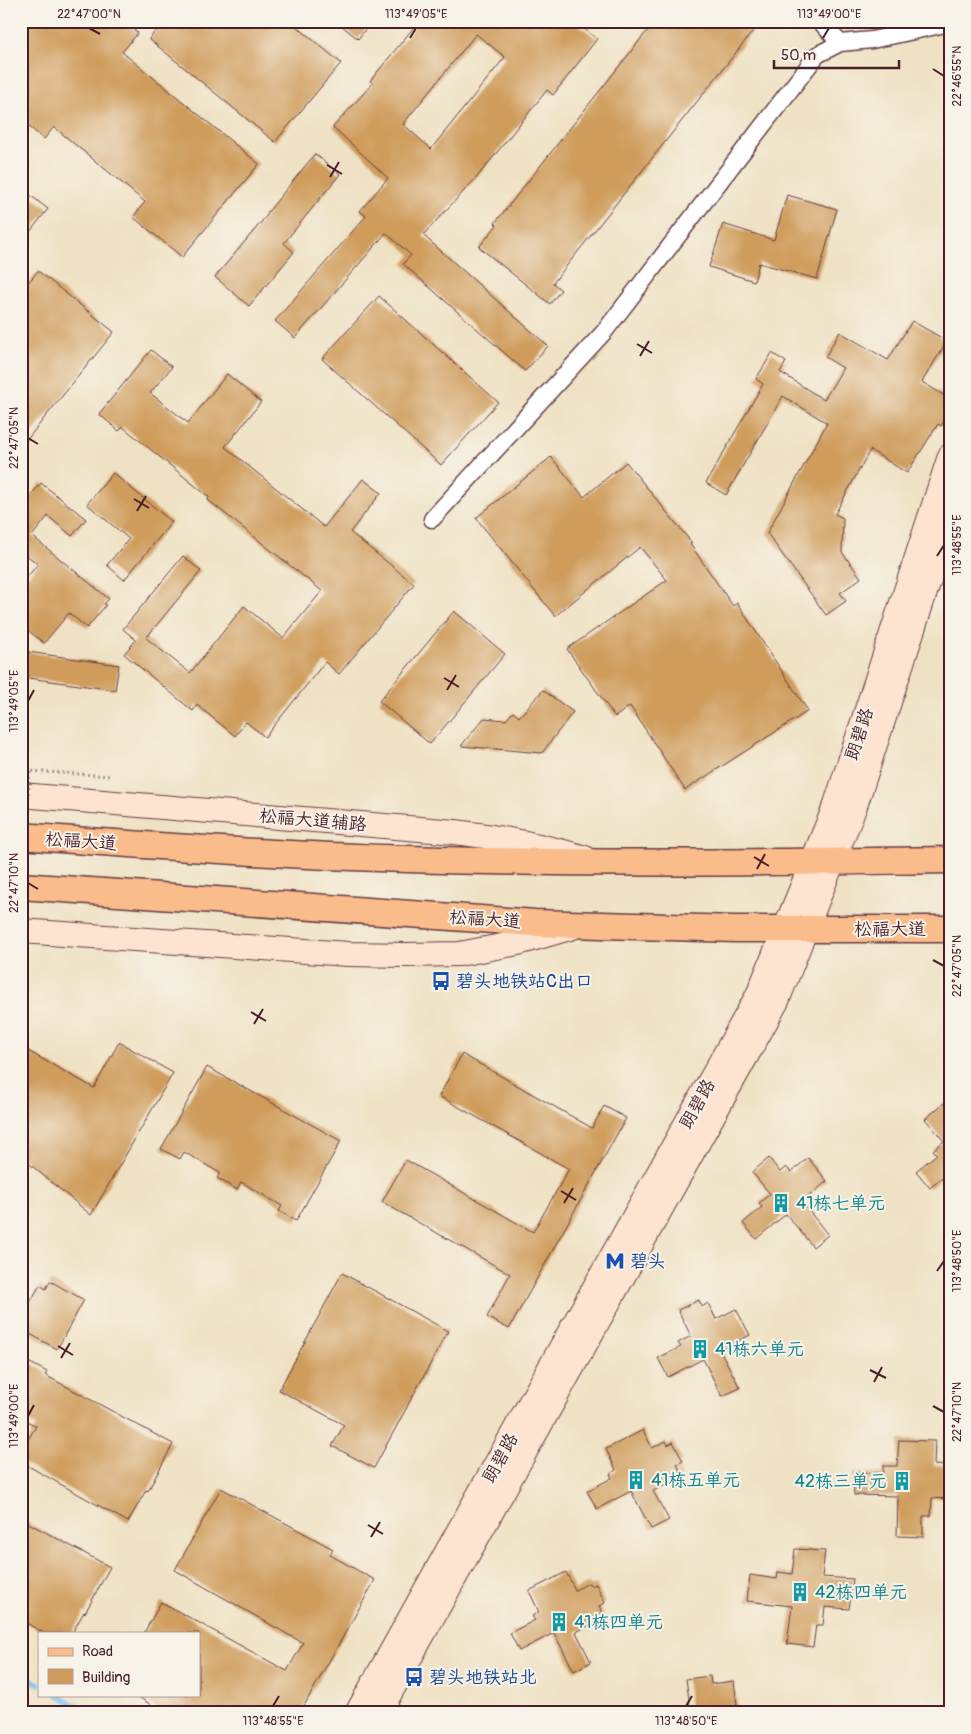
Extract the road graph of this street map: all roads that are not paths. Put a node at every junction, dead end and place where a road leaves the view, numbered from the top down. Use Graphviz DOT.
graph roads {
  1 [pos="820,21"];
  2 [pos="950,23"];
  3 [pos="840,43"];
  4 [pos="950,456"];
  5 [pos="950,516"];
  6 [pos="432,519"];
  7 [pos="21,795"];
  8 [pos="21,836"];
  9 [pos="950,860"];
  10 [pos="822,862"];
  11 [pos="601,863"];
  12 [pos="21,886"];
  13 [pos="582,924"];
  14 [pos="795,929"];
  15 [pos="950,929"];
  16 [pos="21,931"];
  17 [pos="357,1713"];
  18 [pos="379,1713"];
  1 -- 3 [label="street"];
  2 -- 3 [label="street"];
  3 -- 6 [label="street"];
  4 -- 10 [label="street, 朗碧路"];
  5 -- 10 [label="street, 朗碧路"];
  7 -- 11 [label="street, 松福大道辅路"];
  8 -- 11 [label="main road, 松福大道"];
  9 -- 10 [label="main road, 松福大道"];
  10 -- 11 [label="main road, 松福大道"];
  10 -- 14 [label="street, 朗碧路"];
  12 -- 13 [label="main road, 松福大道"];
  13 -- 14 [label="main road, 松福大道"];
  13 -- 16 [label="street"];
  14 -- 15 [label="main road, 松福大道"];
  14 -- 17 [label="street, 朗碧路"];
  14 -- 18 [label="street, 朗碧路"];
}
